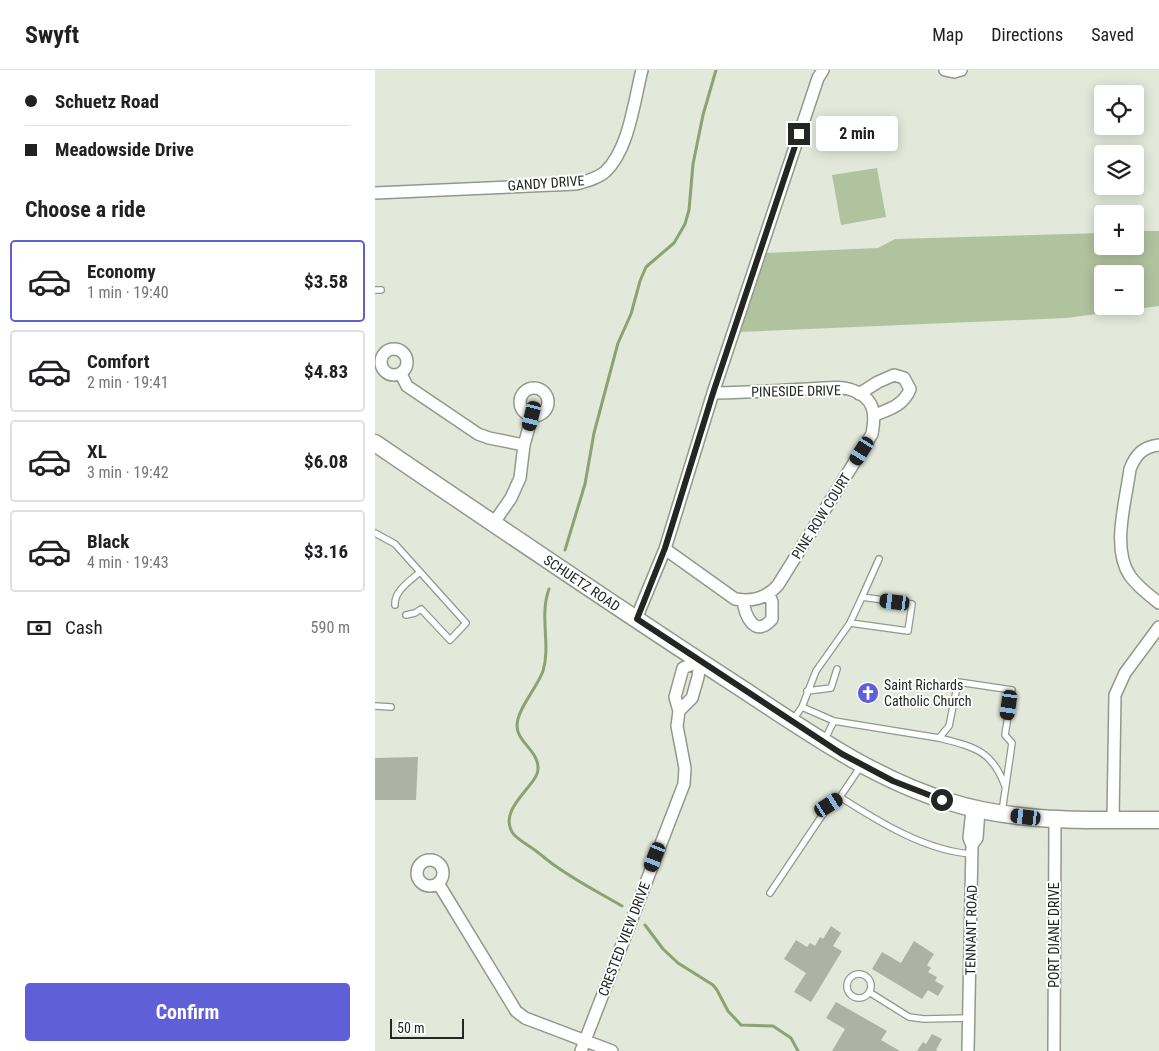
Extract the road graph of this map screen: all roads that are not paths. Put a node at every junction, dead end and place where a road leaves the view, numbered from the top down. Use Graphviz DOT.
graph roads {
  1 [pos="642,70"];
  2 [pos="823,70"];
  3 [pos="945,70"];
  4 [pos="961,70"];
  5 [pos="375,193"];
  6 [pos="401,374"];
  7 [pos="713,393"];
  8 [pos="859,394"];
  9 [pos="874,411"];
  10 [pos="532,416"];
  11 [pos="375,443"];
  12 [pos="524,446"];
  13 [pos="1155,446"];
  14 [pos="493,524"];
  15 [pos="375,533"];
  16 [pos="665,548"];
  17 [pos="879,559"];
  18 [pos="419,572"];
  19 [pos="769,594"];
  20 [pos="862,597"];
  21 [pos="743,600"];
  22 [pos="1159,602"];
  23 [pos="395,605"];
  24 [pos="406,615"];
  25 [pos="637,619"];
  26 [pos="850,623"];
  27 [pos="1159,627"];
  28 [pos="700,661"];
  29 [pos="837,669"];
  30 [pos="807,691"];
  31 [pos="375,706"];
  32 [pos="391,706"];
  33 [pos="802,707"];
  34 [pos="679,712"];
  35 [pos="793,721"];
  36 [pos="834,721"];
  37 [pos="939,738"];
  38 [pos="824,742"];
  39 [pos="862,765"];
  40 [pos="1005,787"];
  41 [pos="840,797"];
  42 [pos="976,809"];
  43 [pos="1002,814"];
  44 [pos="1055,818"];
  45 [pos="1113,820"];
  46 [pos="1159,820"];
  47 [pos="972,849"];
  48 [pos="438,883"];
  49 [pos="770,893"];
  50 [pos="869,992"];
  51 [pos="969,1018"];
  52 [pos="583,1046"];
  53 [pos="612,1051"];
  54 [pos="969,1051"];
  55 [pos="1054,1051"];
  1 -- 5 [label="street, GANDY DRIVE"];
  2 -- 7 [label="street"];
  3 -- 4 [label="street"];
  6 -- 12 [label="street"];
  7 -- 8 [label="street, PINESIDE DRIVE"];
  7 -- 16 [label="street"];
  8 -- 9 [label="street, PINESIDE DRIVE"];
  8 -- 9 [label="street"];
  9 -- 19 [label="street, PINE ROW COURT"];
  10 -- 12 [label="street"];
  11 -- 14 [label="main road, SCHUETZ ROAD"];
  12 -- 14 [label="street"];
  13 -- 22 [label="street"];
  14 -- 25 [label="main road, SCHUETZ ROAD"];
  15 -- 18 [label="lane"];
  16 -- 21 [label="street"];
  16 -- 25 [label="street"];
  17 -- 20 [label="lane"];
  18 -- 23 [label="lane"];
  18 -- 24 [label="lane"];
  19 -- 21 [label="street"];
  19 -- 21 [label="street"];
  20 -- 26 [label="lane"];
  20 -- 26 [label="lane"];
  25 -- 28 [label="main road, SCHUETZ ROAD"];
  26 -- 30 [label="lane"];
  27 -- 45 [label="street"];
  28 -- 34 [label="street"];
  28 -- 34 [label="street, CRESTED VIEW DRIVE"];
  28 -- 35 [label="main road, SCHUETZ ROAD"];
  29 -- 30 [label="lane"];
  30 -- 33 [label="lane"];
  31 -- 32 [label="lane"];
  33 -- 35 [label="lane"];
  33 -- 36 [label="lane"];
  34 -- 52 [label="street, CRESTED VIEW DRIVE"];
  35 -- 38 [label="main road, SCHUETZ ROAD"];
  36 -- 37 [label="lane"];
  36 -- 38 [label="lane"];
  37 -- 40 [label="lane"];
  37 -- 40 [label="lane"];
  38 -- 39 [label="main road, SCHUETZ ROAD"];
  39 -- 41 [label="lane"];
  39 -- 42 [label="main road, SCHUETZ ROAD"];
  40 -- 43 [label="lane"];
  41 -- 47 [label="lane"];
  41 -- 49 [label="lane"];
  42 -- 43 [label="main road, SCHUETZ ROAD"];
  42 -- 47 [label="street, TENNANT ROAD"];
  43 -- 44 [label="main road, SCHUETZ ROAD"];
  44 -- 45 [label="main road, SCHUETZ ROAD"];
  44 -- 55 [label="street, PORT DIANE DRIVE"];
  45 -- 46 [label="main road, SCHUETZ ROAD"];
  47 -- 51 [label="street, TENNANT ROAD"];
  48 -- 52 [label="street"];
  50 -- 50 [label="lane"];
  50 -- 51 [label="lane"];
  51 -- 54 [label="street, TENNANT ROAD"];
  52 -- 53 [label="street"];
}
